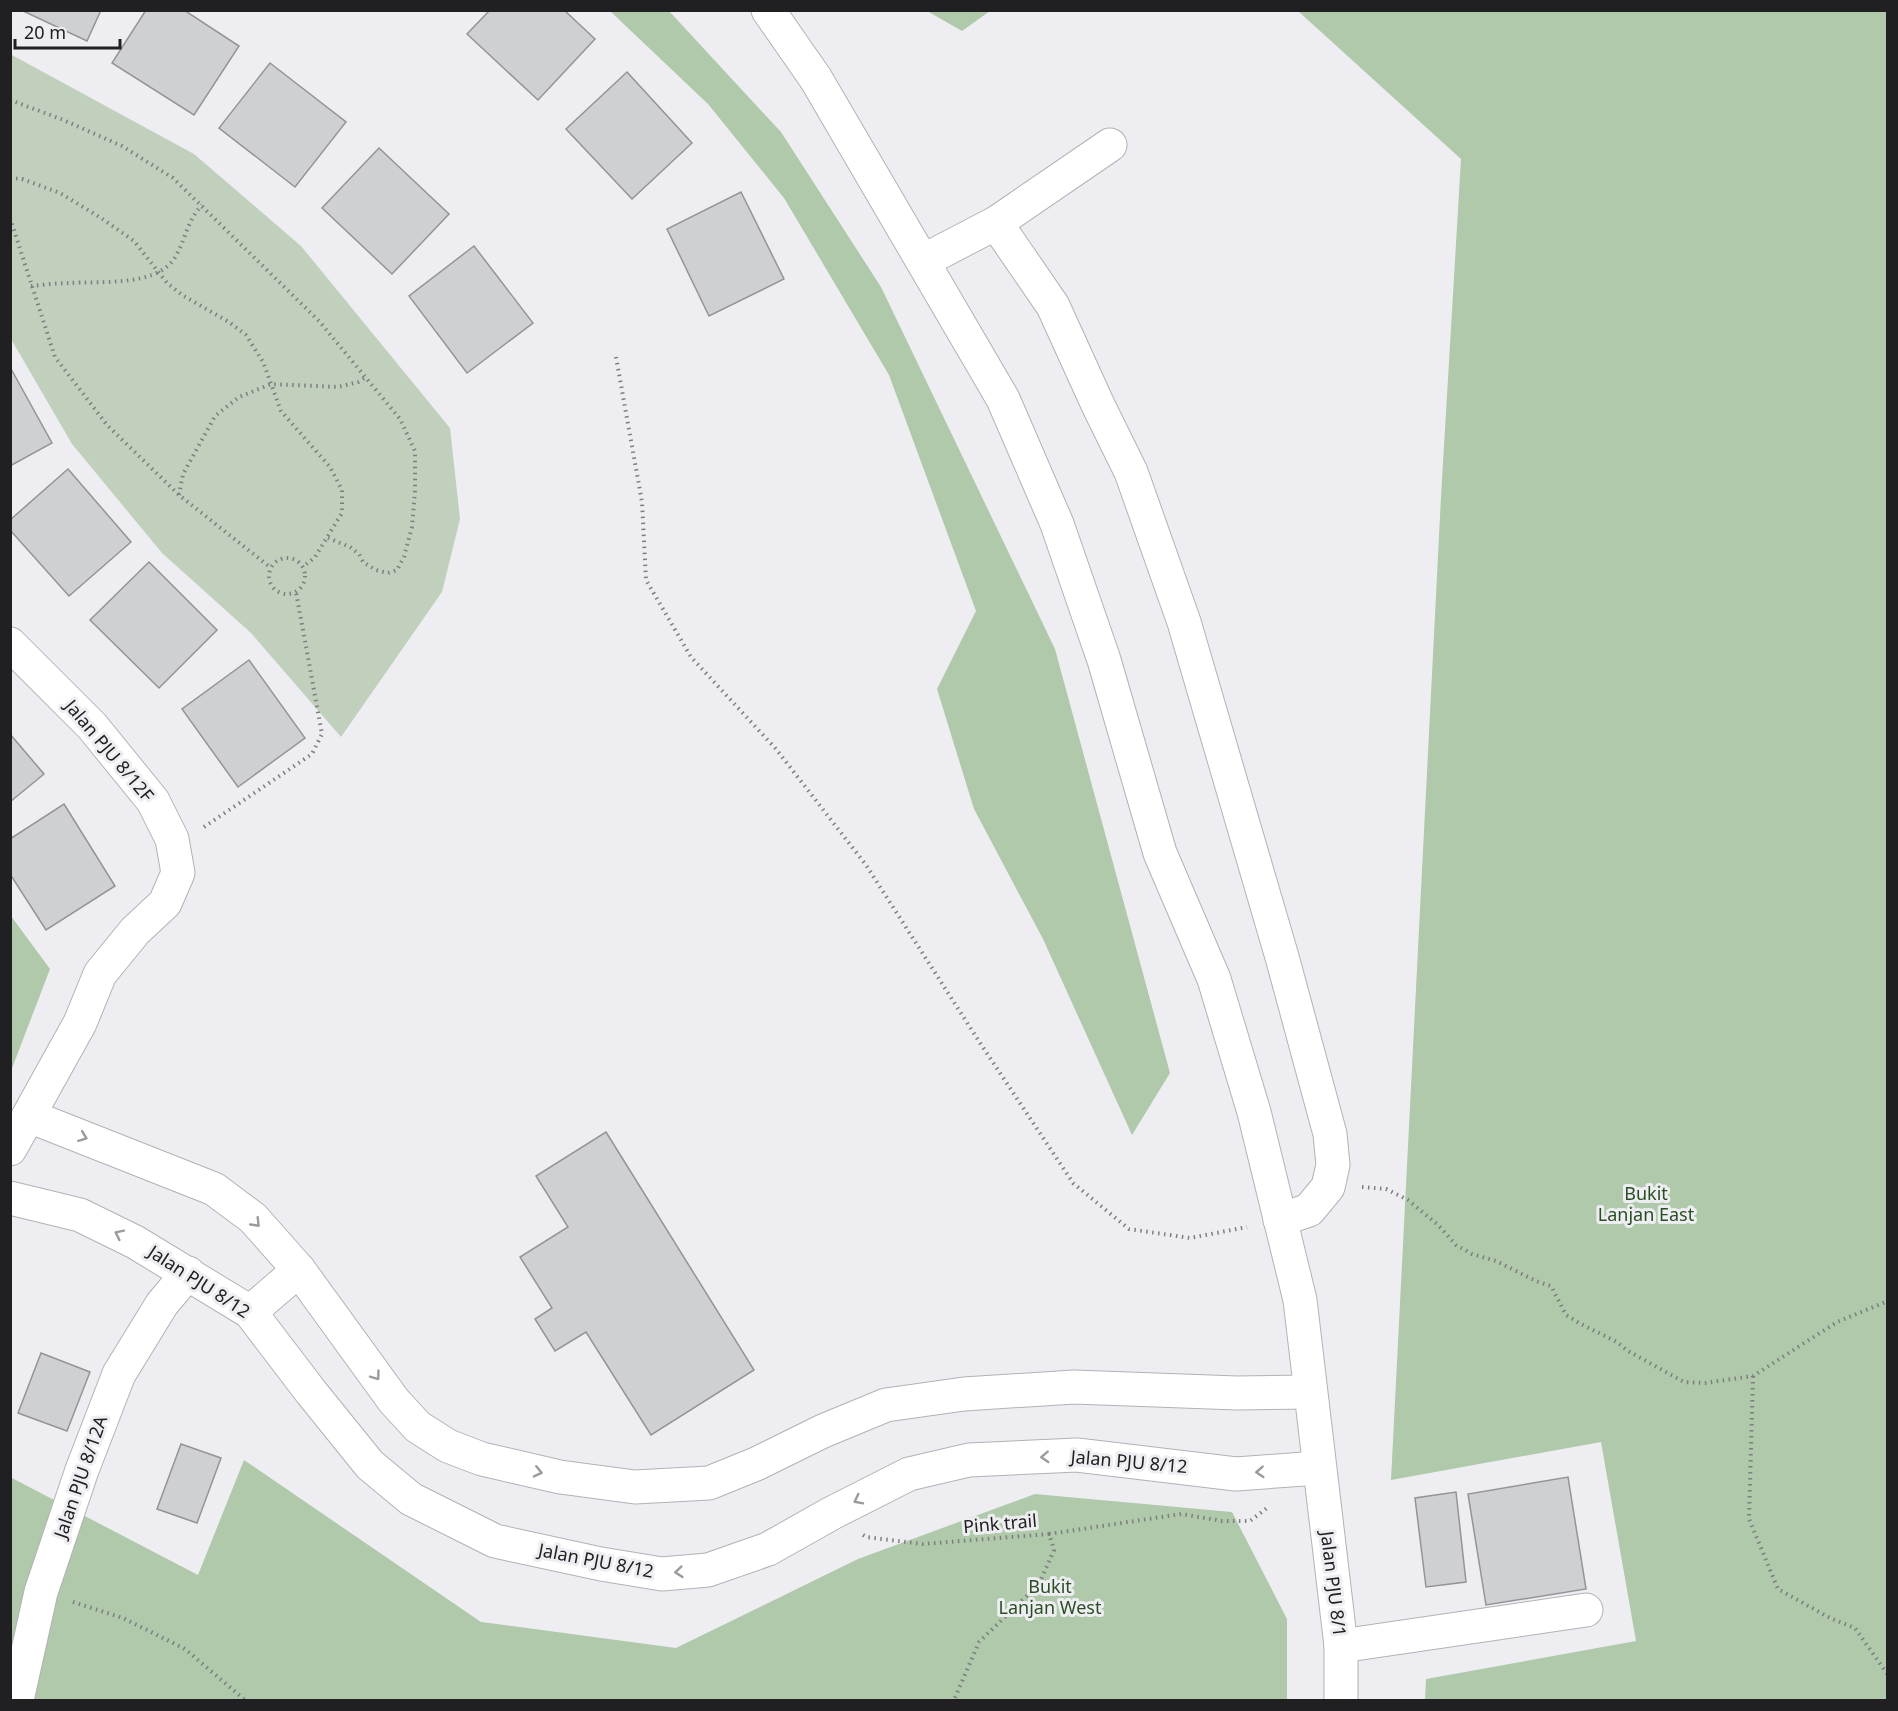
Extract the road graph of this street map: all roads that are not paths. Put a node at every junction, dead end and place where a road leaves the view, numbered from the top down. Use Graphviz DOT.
graph roads {
  1 [pos="768,10"];
  2 [pos="1110,145"];
  3 [pos="996,224"];
  4 [pos="924,261"];
  5 [pos="10,644"];
  6 [pos="29,1116"];
  7 [pos="10,1149"];
  8 [pos="10,1198"];
  9 [pos="1280,1220"];
  10 [pos="299,1270"];
  11 [pos="188,1273"];
  12 [pos="250,1312"];
  13 [pos="1310,1392"];
  14 [pos="1318,1468"];
  15 [pos="1586,1610"];
  16 [pos="1341,1646"];
  17 [pos="17,1701"];
  18 [pos="1341,1701"];
  1 -- 4 [label="street, Jalan PJU 8/1"];
  2 -- 3 [label="street"];
  3 -- 4 [label="street"];
  3 -- 9 [label="street"];
  4 -- 9 [label="street, Jalan PJU 8/1"];
  5 -- 6 [label="street, Jalan PJU 8/12F"];
  6 -- 7 [label="street, Jalan PJU 8/12F"];
  6 -- 10 [label="street, one-way"];
  11 -- 8 [label="street, Jalan PJU 8/12, one-way"];
  9 -- 13 [label="street, Jalan PJU 8/1"];
  10 -- 12 [label="street"];
  10 -- 13 [label="street, one-way"];
  11 -- 12 [label="street, Jalan PJU 8/12"];
  11 -- 17 [label="street, Jalan PJU 8/12A"];
  14 -- 12 [label="street, Jalan PJU 8/12, one-way"];
  13 -- 14 [label="street, Jalan PJU 8/1"];
  14 -- 16 [label="street, Jalan PJU 8/1"];
  15 -- 16 [label="street"];
  16 -- 18 [label="street, Jalan PJU 8/1"];
}
